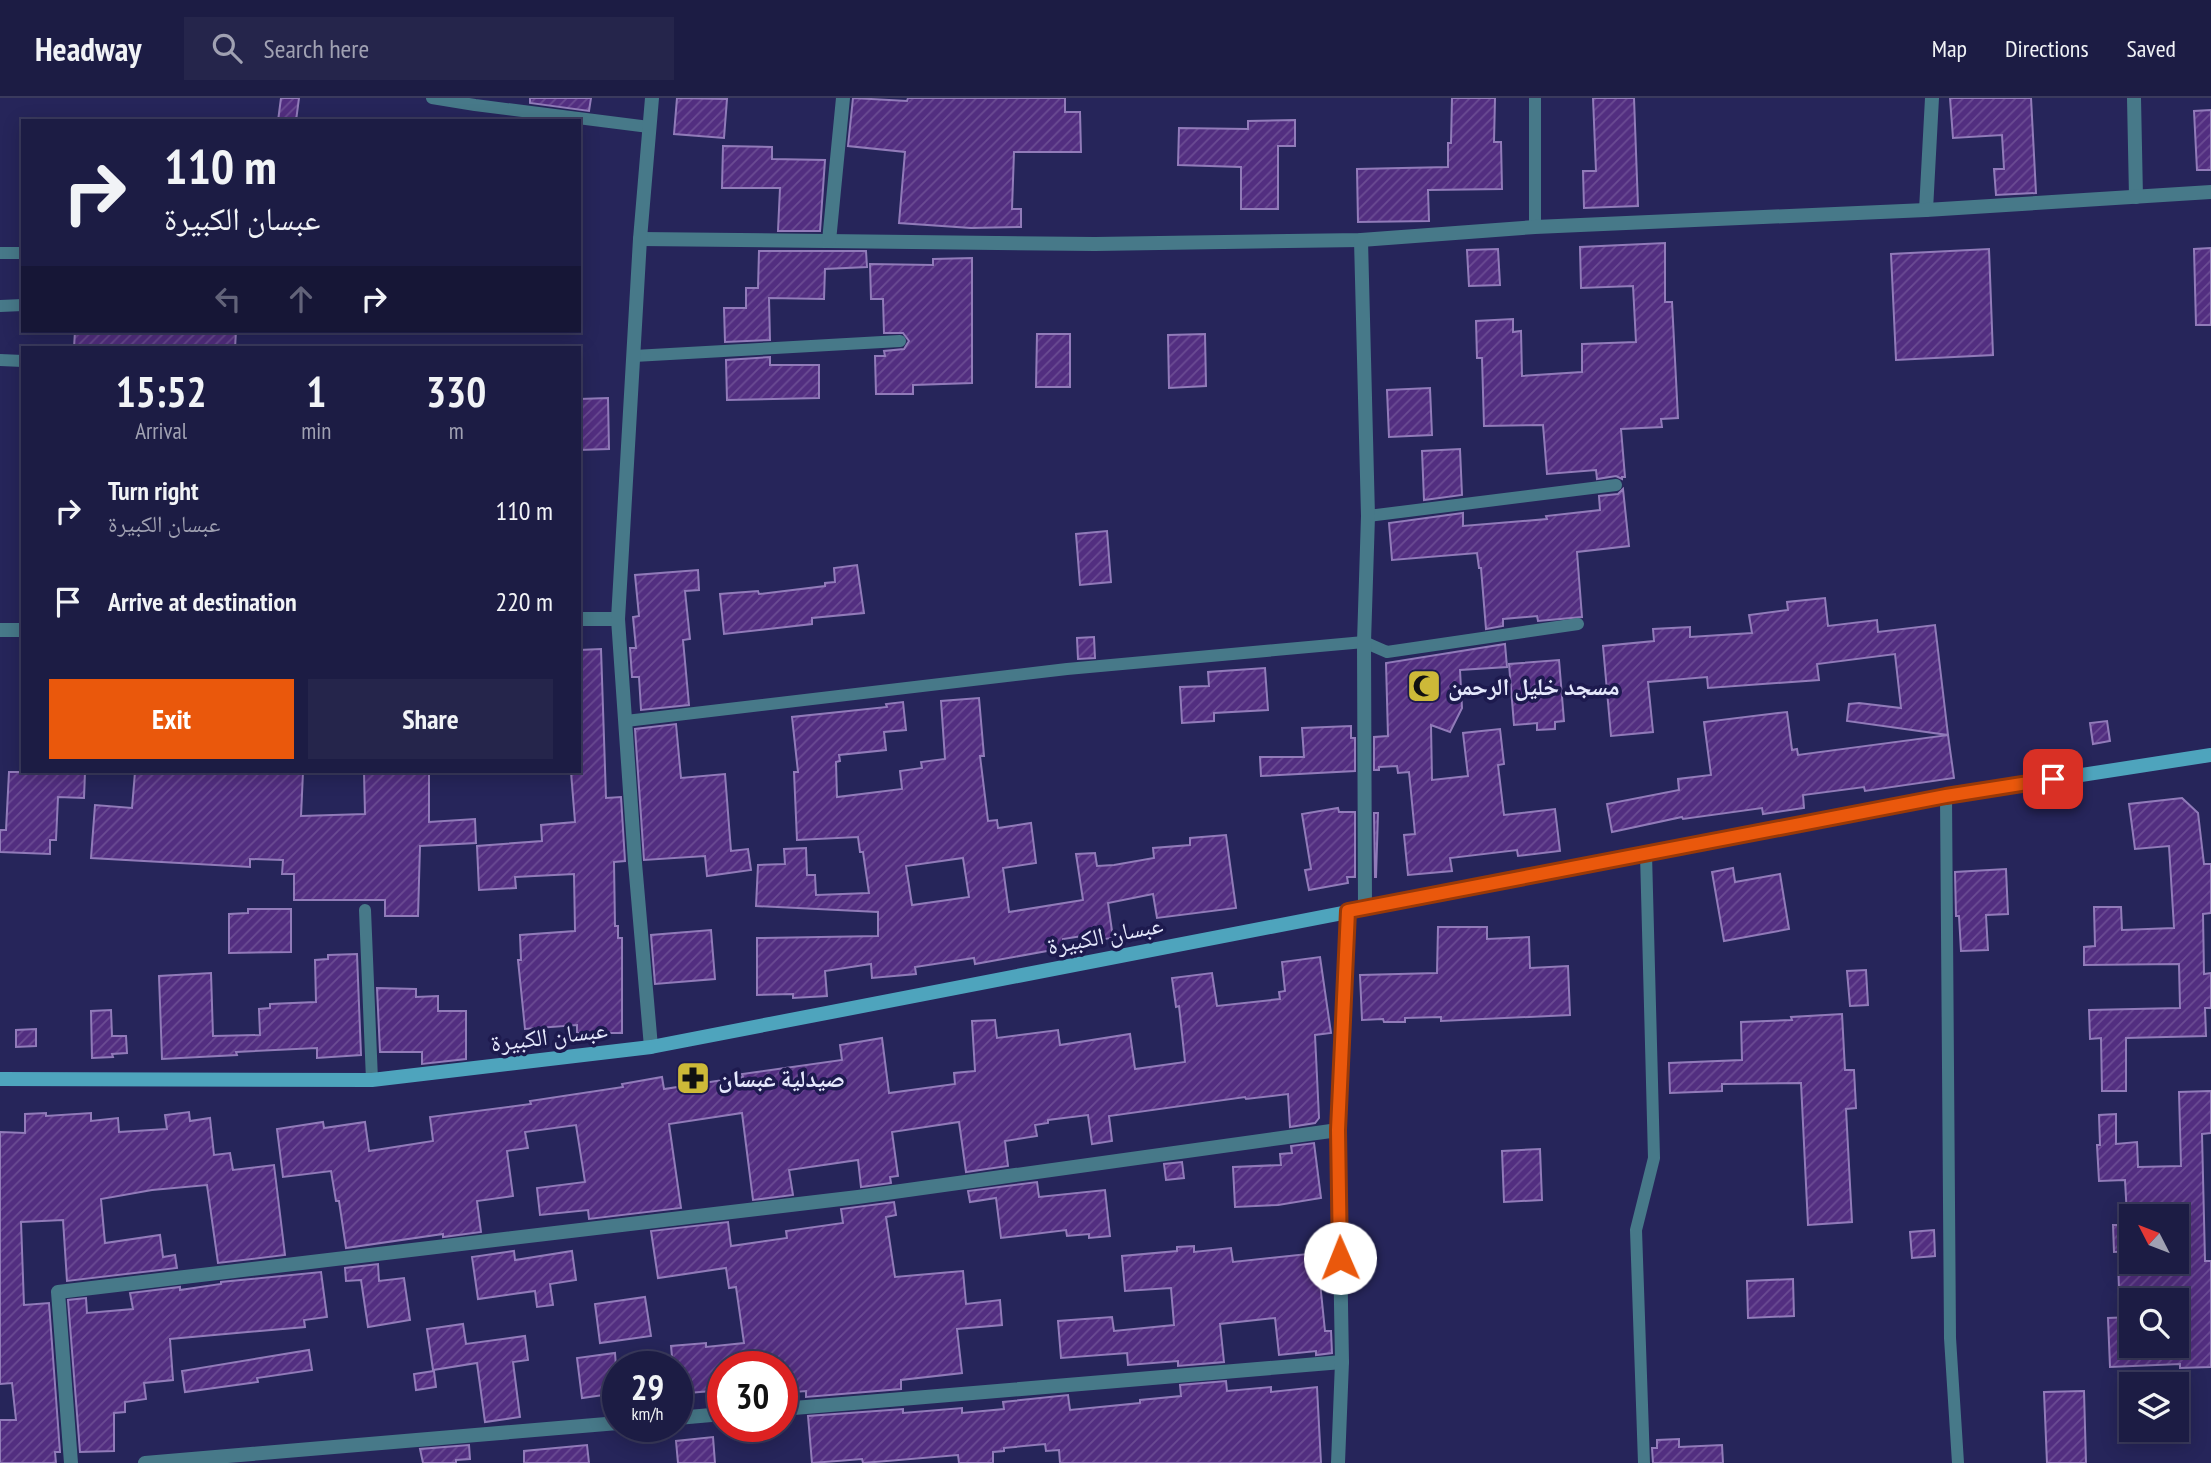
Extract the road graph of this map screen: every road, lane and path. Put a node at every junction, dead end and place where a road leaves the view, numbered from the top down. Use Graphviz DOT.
graph roads {
  1 [pos="432,98"];
  2 [pos="652,98"];
  3 [pos="843,98"];
  4 [pos="1535,98"];
  5 [pos="1932,98"];
  6 [pos="2134,98"];
  7 [pos="649,127"];
  8 [pos="2211,191"];
  9 [pos="2136,197"];
  10 [pos="1926,211"];
  11 [pos="1535,227"];
  12 [pos="640,239"];
  13 [pos="1361,240"];
  14 [pos="829,242"];
  15 [pos="0,253"];
  16 [pos="21,253"];
  17 [pos="0,306"];
  18 [pos="21,306"];
  19 [pos="900,341"];
  20 [pos="634,356"];
  21 [pos="0,360"];
  22 [pos="21,361"];
  23 [pos="1616,485"];
  24 [pos="1368,516"];
  25 [pos="581,619"];
  26 [pos="618,619"];
  27 [pos="1578,624"];
  28 [pos="0,630"];
  29 [pos="21,630"];
  30 [pos="1364,642"];
  31 [pos="626,722"];
  32 [pos="2211,755"];
  33 [pos="1946,796"];
  34 [pos="1646,854"];
  35 [pos="1365,908"];
  36 [pos="365,910"];
  37 [pos="1348,911"];
  38 [pos="651,1047"];
  39 [pos="0,1079"];
  40 [pos="372,1080"];
  41 [pos="1338,1130"];
  42 [pos="1342,1362"];
  43 [pos="798,1408"];
  44 [pos="602,1424"];
  45 [pos="71,1463"];
  46 [pos="145,1463"];
  47 [pos="1338,1463"];
  48 [pos="1644,1463"];
  49 [pos="1958,1463"];
  1 -- 7 [label="lane"];
  2 -- 7 [label="street"];
  3 -- 14 [label="street"];
  4 -- 11 [label="lane"];
  5 -- 10 [label="street"];
  6 -- 9 [label="street"];
  7 -- 12 [label="street"];
  8 -- 9 [label="street"];
  9 -- 10 [label="street"];
  10 -- 11 [label="street"];
  11 -- 13 [label="street"];
  12 -- 14 [label="street"];
  12 -- 20 [label="street"];
  13 -- 14 [label="street"];
  13 -- 24 [label="street"];
  15 -- 16 [label="lane"];
  17 -- 18 [label="lane"];
  19 -- 20 [label="lane"];
  20 -- 26 [label="street"];
  21 -- 22 [label="lane"];
  23 -- 24 [label="lane"];
  24 -- 30 [label="street"];
  25 -- 26 [label="street"];
  26 -- 31 [label="street"];
  27 -- 30 [label="lane"];
  28 -- 29 [label="street"];
  30 -- 31 [label="lane"];
  30 -- 35 [label="street"];
  31 -- 38 [label="street"];
  32 -- 33 [label="main road, عبسان الكبيرة"];
  33 -- 34 [label="main road, عبسان الكبيرة"];
  33 -- 49 [label="lane"];
  34 -- 35 [label="main road, عبسان الكبيرة"];
  34 -- 48 [label="lane"];
  35 -- 37 [label="main road, عبسان الكبيرة"];
  36 -- 40 [label="lane"];
  37 -- 38 [label="main road, عبسان الكبيرة"];
  37 -- 41 [label="street"];
  38 -- 40 [label="main road, عبسان الكبيرة"];
  39 -- 40 [label="main road, عبسان الكبيرة"];
  41 -- 42 [label="street"];
  41 -- 45 [label="street"];
  42 -- 43 [label="street"];
  42 -- 47 [label="street"];
  44 -- 46 [label="street"];
}
